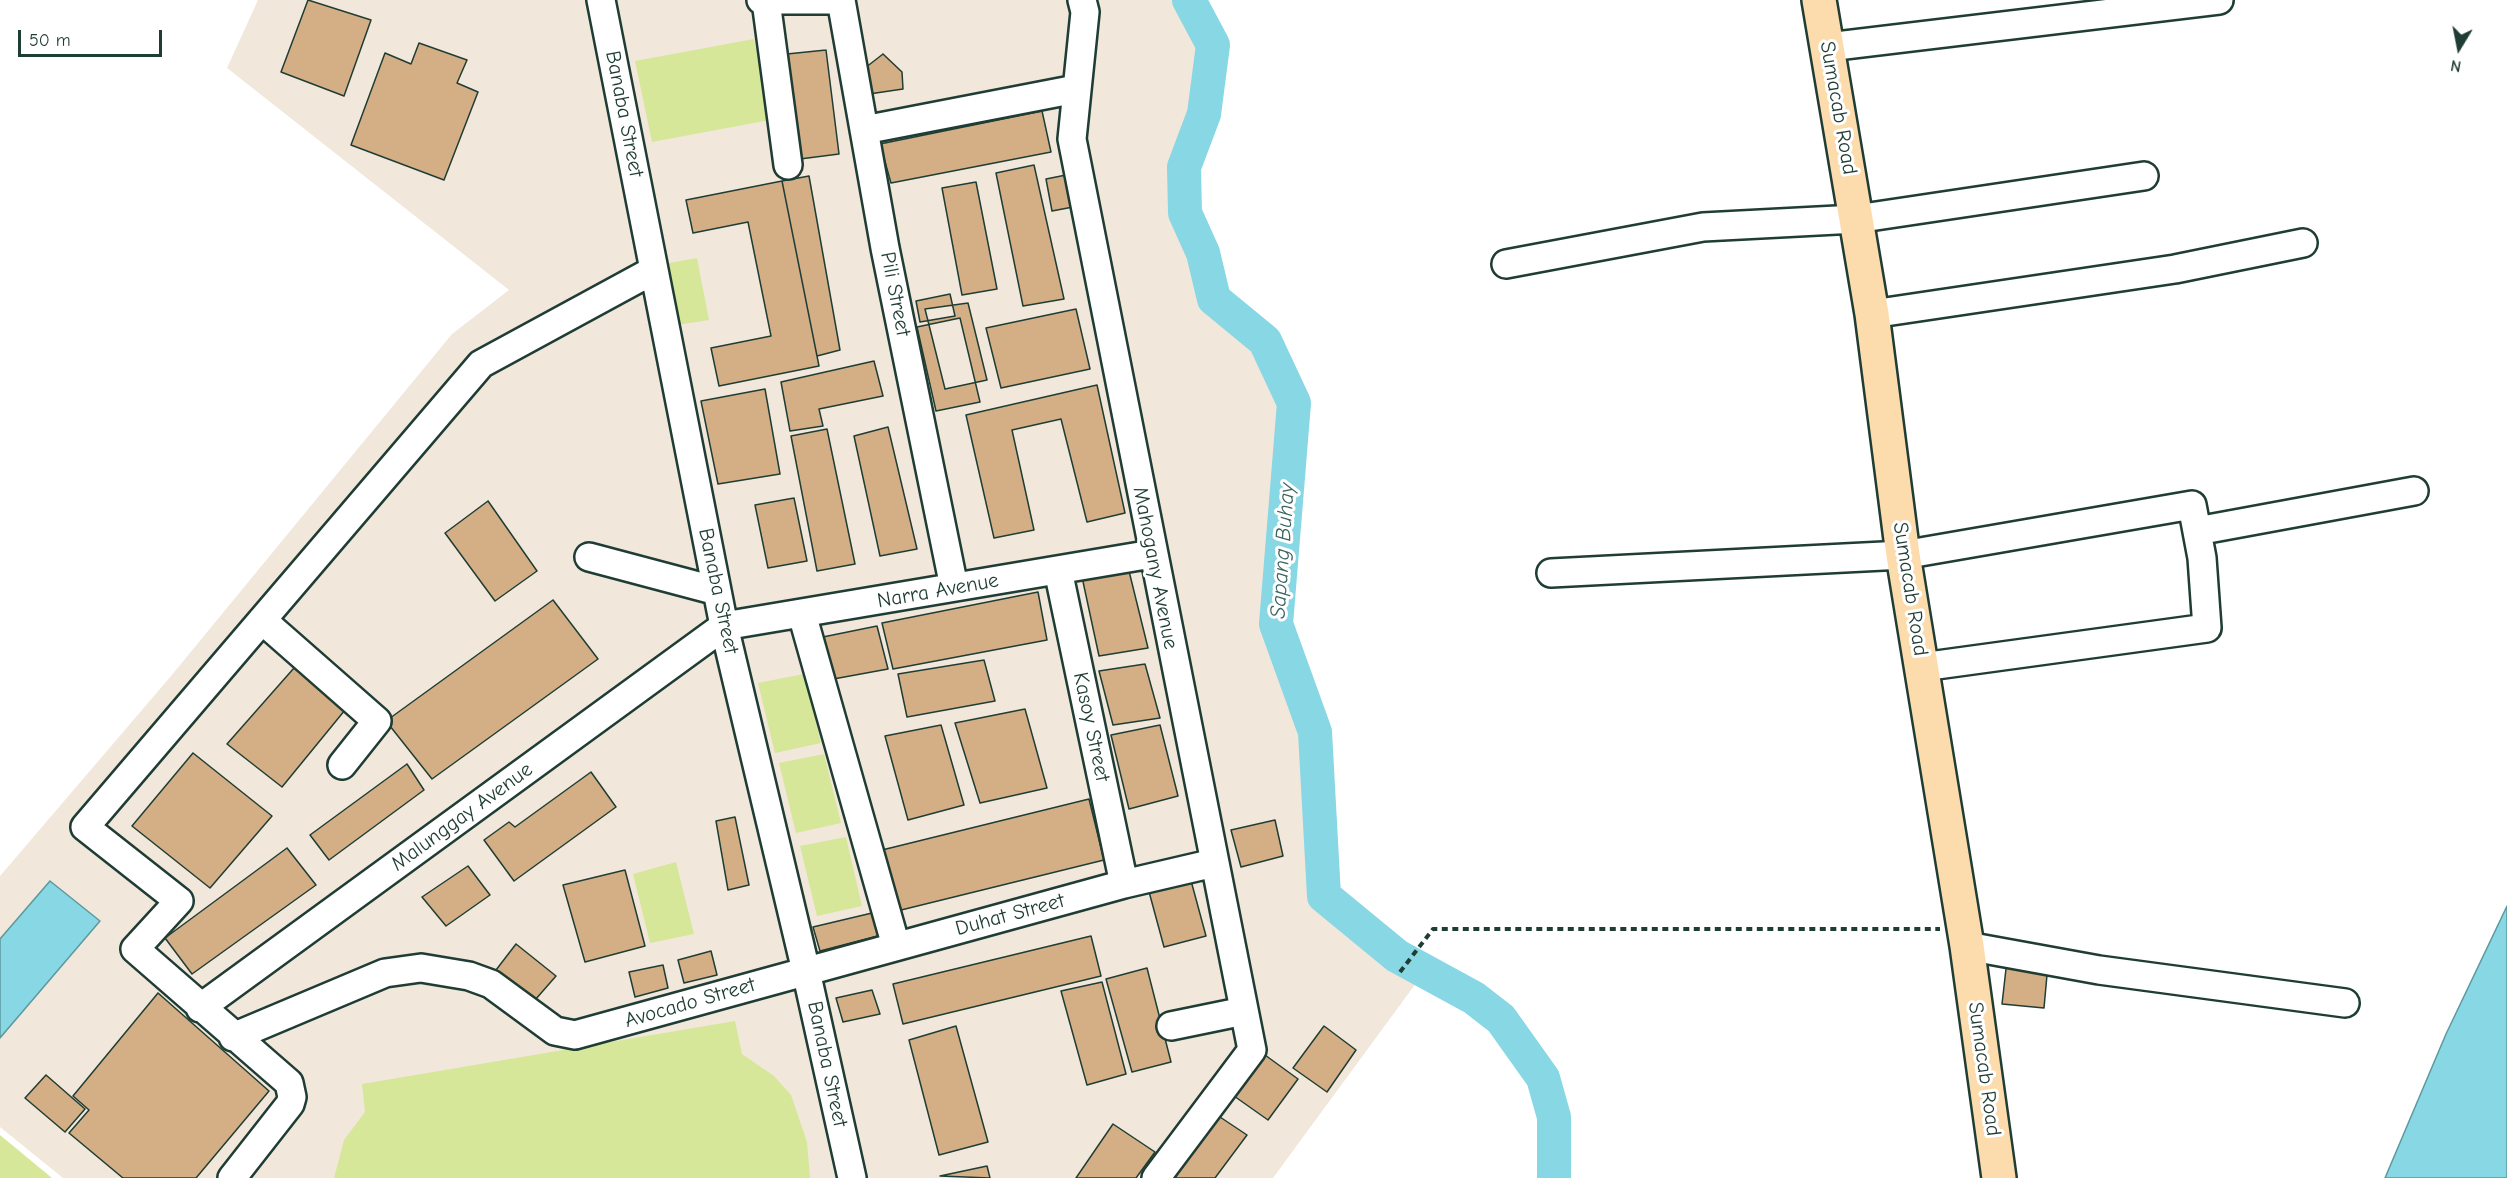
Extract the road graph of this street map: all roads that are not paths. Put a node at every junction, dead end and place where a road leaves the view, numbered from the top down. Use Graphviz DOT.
graph roads {
  1 [pos="601,0"];
  2 [pos="760,0"];
  3 [pos="836,0"];
  4 [pos="841,0"];
  5 [pos="1082,0"];
  6 [pos="1819,0"];
  7 [pos="2219,0"];
  8 [pos="766,1"];
  9 [pos="1828,47"];
  10 [pos="1076,89"];
  11 [pos="864,130"];
  12 [pos="788,165"];
  13 [pos="2144,176"];
  14 [pos="1856,219"];
  15 [pos="2303,243"];
  16 [pos="1506,264"];
  17 [pos="654,270"];
  18 [pos="1872,314"];
  19 [pos="2414,491"];
  20 [pos="2197,531"];
  21 [pos="1152,554"];
  22 [pos="1903,555"];
  23 [pos="589,556"];
  24 [pos="1058,570"];
  25 [pos="1551,573"];
  26 [pos="954,587"];
  27 [pos="717,591"];
  28 [pos="802,614"];
  29 [pos="262,620"];
  30 [pos="724,626"];
  31 [pos="1922,667"];
  32 [pos="342,765"];
  33 [pos="1214,863"];
  34 [pos="1124,884"];
  35 [pos="1966,938"];
  36 [pos="896,946"];
  37 [pos="806,970"];
  38 [pos="2345,1003"];
  39 [pos="200,1008"];
  40 [pos="1244,1011"];
  41 [pos="1171,1026"];
  42 [pos="233,1037"];
  43 [pos="232,1178"];
  44 [pos="852,1178"];
  45 [pos="1156,1178"];
  46 [pos="1999,1178"];
  1 -- 17 [label="street, Banaba Street"];
  2 -- 8 [label="street"];
  3 -- 8 [label="street"];
  4 -- 11 [label="street, Pili Street"];
  5 -- 10 [label="street, Mahogany Avenue"];
  6 -- 9 [label="main road, Sumacab Road"];
  7 -- 9 [label="street"];
  8 -- 12 [label="street"];
  9 -- 14 [label="main road, Sumacab Road"];
  10 -- 11 [label="street"];
  10 -- 21 [label="street, Mahogany Avenue"];
  11 -- 26 [label="street, Pili Street"];
  13 -- 14 [label="street"];
  14 -- 16 [label="street"];
  14 -- 18 [label="main road, Sumacab Road"];
  15 -- 18 [label="street"];
  17 -- 27 [label="street, Banaba Street"];
  17 -- 29 [label="street"];
  18 -- 22 [label="main road, Sumacab Road"];
  19 -- 20 [label="street"];
  20 -- 22 [label="street"];
  20 -- 31 [label="street"];
  21 -- 24 [label="street, Narra Avenue"];
  21 -- 33 [label="street, Mahogany Avenue"];
  22 -- 25 [label="street"];
  22 -- 31 [label="main road, Sumacab Road"];
  23 -- 27 [label="street"];
  24 -- 26 [label="street, Narra Avenue"];
  24 -- 34 [label="street, Kasoy Street"];
  26 -- 28 [label="street, Narra Avenue"];
  27 -- 30 [label="street, Banaba Street"];
  28 -- 30 [label="street, Narra Avenue"];
  28 -- 36 [label="street"];
  29 -- 32 [label="street"];
  29 -- 39 [label="street"];
  30 -- 37 [label="street, Banaba Street"];
  30 -- 39 [label="street, Malunggay Avenue"];
  31 -- 35 [label="main road, Sumacab Road"];
  33 -- 34 [label="street, Duhat Street"];
  33 -- 40 [label="street, Mahogany Avenue"];
  34 -- 36 [label="street, Duhat Street"];
  35 -- 38 [label="street"];
  35 -- 46 [label="main road, Sumacab Road"];
  36 -- 37 [label="street, Duhat Street"];
  37 -- 42 [label="street, Avocado Street"];
  37 -- 44 [label="street, Banaba Street"];
  39 -- 42 [label="street"];
  40 -- 41 [label="street"];
  40 -- 45 [label="street, Mahogany Avenue"];
  42 -- 43 [label="street"];
}
